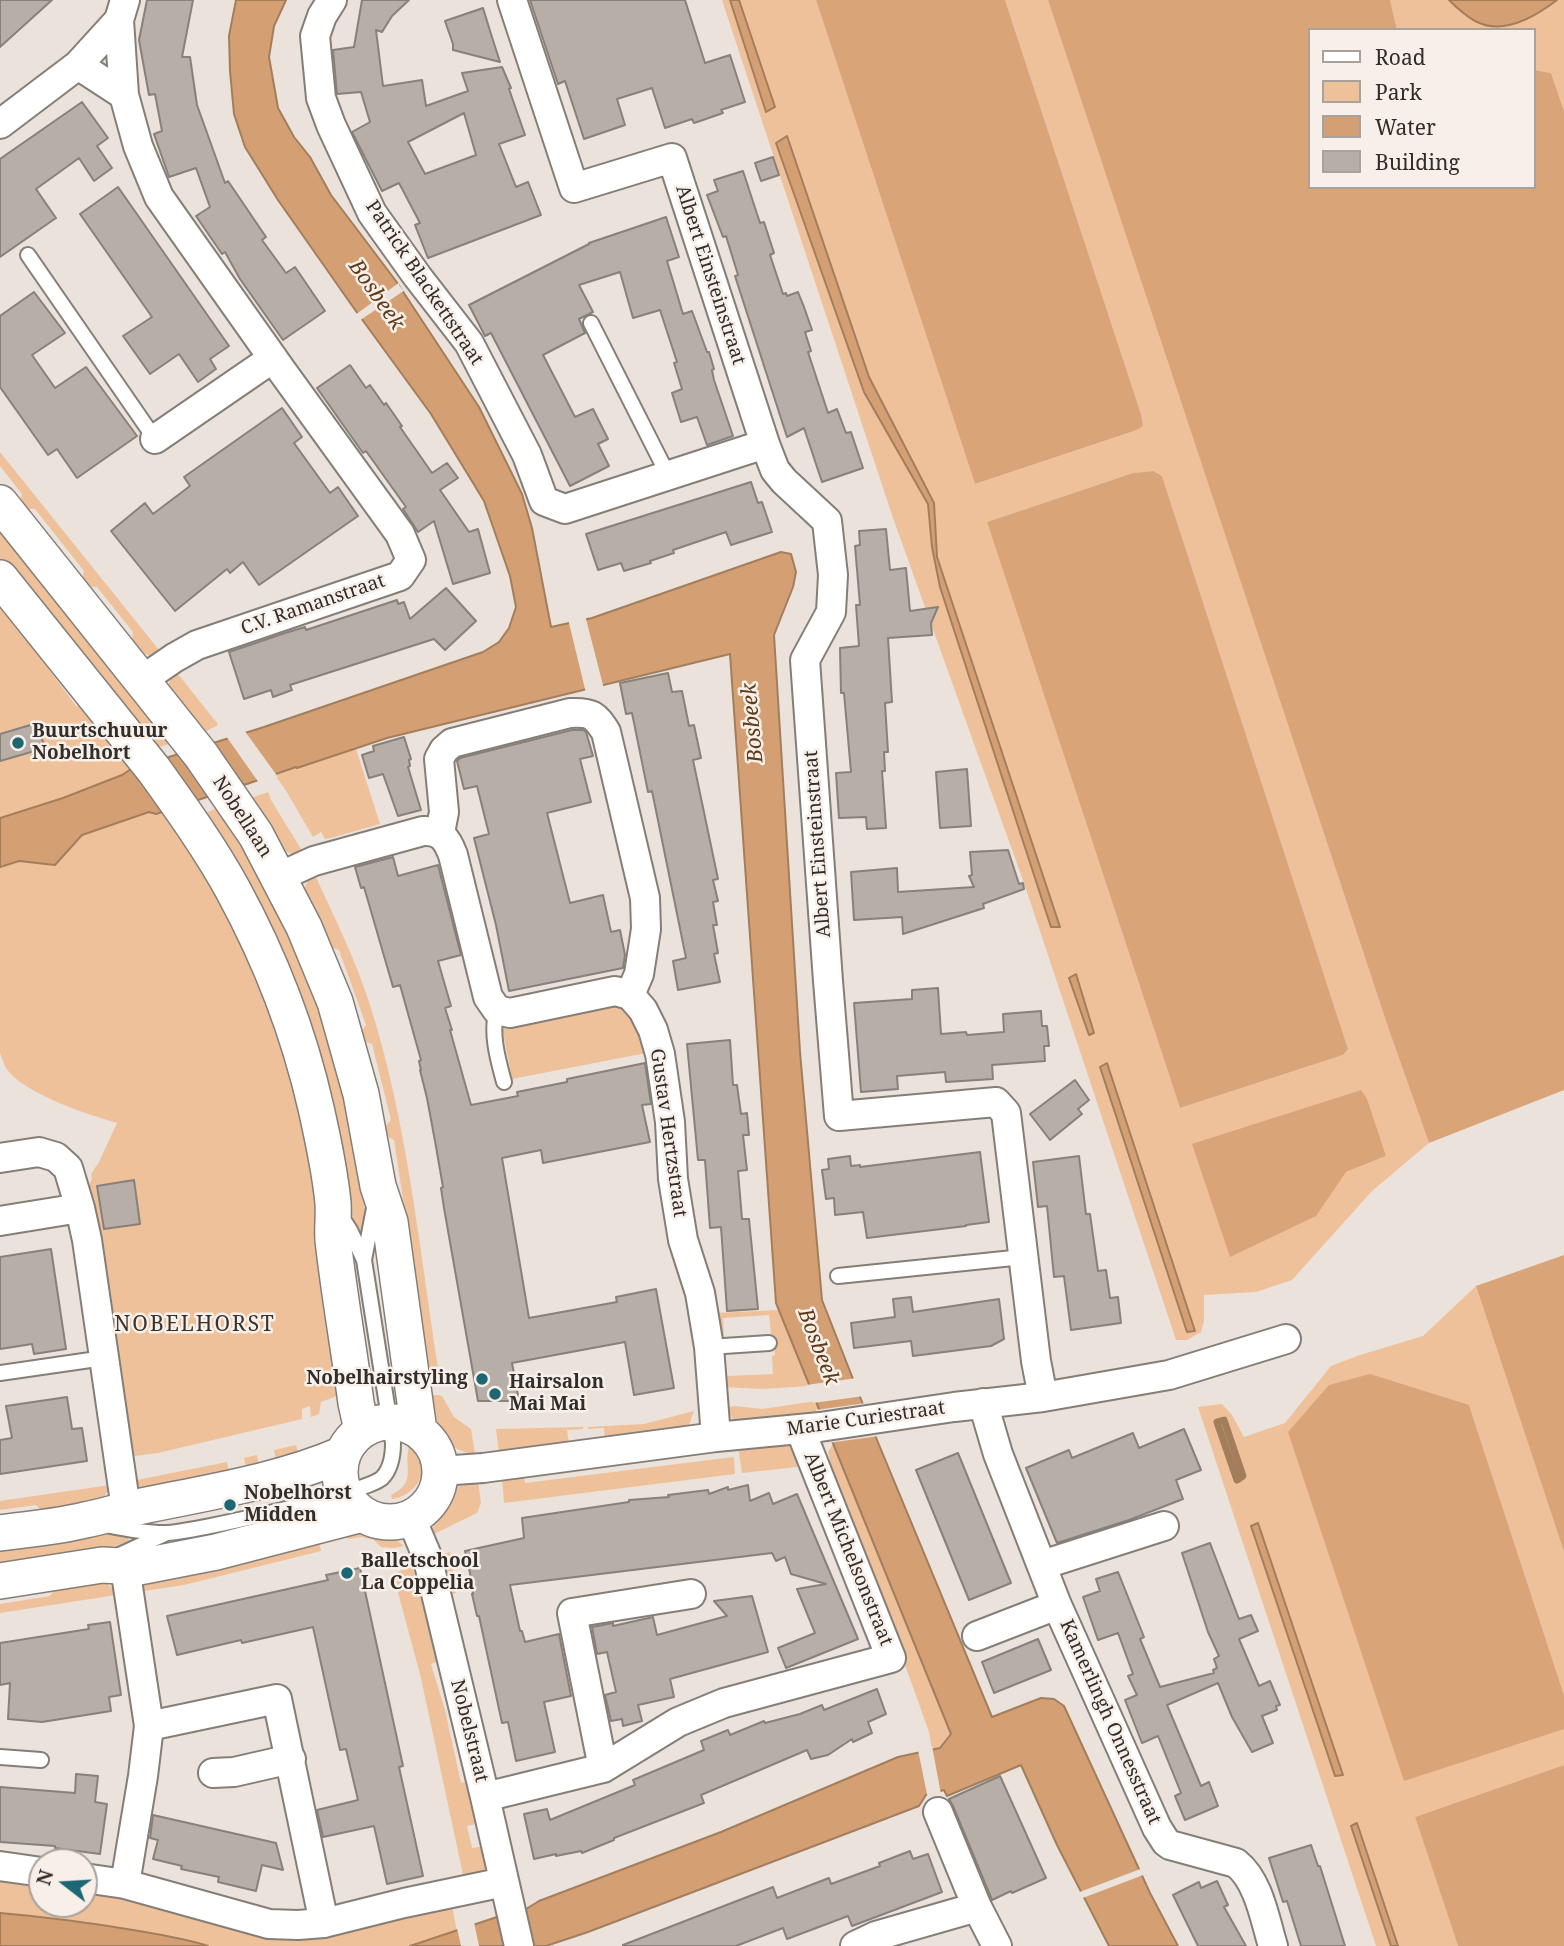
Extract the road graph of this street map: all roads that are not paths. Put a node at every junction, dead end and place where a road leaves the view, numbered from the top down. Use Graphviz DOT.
graph roads {
  1 [pos="332,0"];
  2 [pos="512,0"];
  3 [pos="122,10"];
  4 [pos="78,65"];
  5 [pos="124,95"];
  6 [pos="0,124"];
  7 [pos="28,255"];
  8 [pos="591,323"];
  9 [pos="273,358"];
  10 [pos="155,439"];
  11 [pos="765,444"];
  12 [pos="668,475"];
  13 [pos="0,503"];
  14 [pos="0,578"];
  15 [pos="142,680"];
  16 [pos="440,833"];
  17 [pos="279,877"];
  18 [pos="630,995"];
  19 [pos="497,1010"];
  20 [pos="504,1082"];
  21 [pos="0,1158"];
  22 [pos="378,1186"];
  23 [pos="333,1203"];
  24 [pos="80,1208"];
  25 [pos="0,1221"];
  26 [pos="1023,1257"];
  27 [pos="364,1260"];
  28 [pos="838,1276"];
  29 [pos="1286,1339"];
  30 [pos="769,1343"];
  31 [pos="709,1347"];
  32 [pos="104,1358"];
  33 [pos="0,1373"];
  34 [pos="1043,1397"];
  35 [pos="983,1403"];
  36 [pos="810,1428"];
  37 [pos="379,1434"];
  38 [pos="716,1437"];
  39 [pos="440,1471"];
  40 [pos="353,1504"];
  41 [pos="126,1509"];
  42 [pos="411,1518"];
  43 [pos="84,1521"];
  44 [pos="1164,1526"];
  45 [pos="0,1533"];
  46 [pos="167,1533"];
  47 [pos="1042,1565"];
  48 [pos="113,1566"];
  49 [pos="0,1581"];
  50 [pos="691,1594"];
  51 [pos="1057,1605"];
  52 [pos="977,1636"];
  53 [pos="149,1726"];
  54 [pos="0,1757"];
  55 [pos="291,1759"];
  56 [pos="41,1760"];
  57 [pos="603,1768"];
  58 [pos="213,1773"];
  59 [pos="485,1797"];
  60 [pos="938,1812"];
  61 [pos="0,1866"];
  62 [pos="28,1870"];
  63 [pos="98,1880"];
  64 [pos="504,1882"];
  65 [pos="124,1884"];
  66 [pos="977,1907"];
  67 [pos="324,1923"];
  68 [pos="869,1943"];
  69 [pos="519,1946"];
  70 [pos="997,1946"];
  71 [pos="1273,1946"];
  1 -- 12 [label="street, Patrick Blackettstraat"];
  2 -- 11 [label="street, Albert Einsteinstraat"];
  3 -- 4 [label="street"];
  3 -- 5 [label="street, C.V. Ramanstraat"];
  4 -- 5 [label="street"];
  4 -- 6 [label="street"];
  5 -- 9 [label="street, C.V. Ramanstraat"];
  7 -- 10 [label="lane"];
  8 -- 12 [label="lane"];
  9 -- 10 [label="street"];
  9 -- 15 [label="street, C.V. Ramanstraat"];
  11 -- 12 [label="street, Patrick Blackettstraat"];
  11 -- 26 [label="street, Albert Einsteinstraat"];
  13 -- 15 [label="street, Nobellaan"];
  14 -- 23 [label="street, Nobellaan"];
  15 -- 17 [label="street, Nobellaan"];
  16 -- 17 [label="street"];
  16 -- 18 [label="street"];
  16 -- 19 [label="street"];
  17 -- 22 [label="street, Nobellaan"];
  18 -- 19 [label="street"];
  18 -- 31 [label="street, Gustav Hertzstraat"];
  19 -- 20 [label="lane"];
  21 -- 24 [label="street"];
  22 -- 27 [label="lane, Nobellaan"];
  22 -- 37 [label="street, Nobellaan"];
  23 -- 27 [label="lane, Nobellaan"];
  23 -- 37 [label="street, Nobellaan"];
  24 -- 25 [label="street"];
  24 -- 32 [label="street"];
  26 -- 28 [label="lane"];
  26 -- 34 [label="street, Albert Einsteinstraat"];
  27 -- 37 [label="lane, Nobellaan"];
  29 -- 34 [label="street, Marie Curiestraat"];
  30 -- 31 [label="lane"];
  31 -- 38 [label="street, Gustav Hertzstraat"];
  32 -- 33 [label="lane"];
  32 -- 41 [label="street"];
  34 -- 35 [label="street, Marie Curiestraat"];
  35 -- 36 [label="street, Marie Curiestraat"];
  35 -- 47 [label="street, Kamerlingh Onnesstraat"];
  36 -- 38 [label="street, Marie Curiestraat"];
  36 -- 57 [label="street, Albert Michelsonstraat"];
  37 -- 39 [label="street"];
  37 -- 40 [label="street"];
  37 -- 40 [label="lane"];
  37 -- 41 [label="street"];
  38 -- 39 [label="street, Marie Curiestraat"];
  39 -- 42 [label="street"];
  40 -- 42 [label="street"];
  40 -- 46 [label="lane"];
  40 -- 48 [label="street"];
  41 -- 43 [label="street"];
  42 -- 59 [label="street, Nobelstraat"];
  43 -- 45 [label="street"];
  43 -- 46 [label="lane"];
  44 -- 47 [label="street"];
  46 -- 48 [label="lane"];
  47 -- 51 [label="street, Kamerlingh Onnesstraat"];
  48 -- 49 [label="street"];
  48 -- 53 [label="street"];
  50 -- 57 [label="street"];
  51 -- 52 [label="street, Kamerlingh Onnesstraat"];
  51 -- 71 [label="street, Kamerlingh Onnesstraat"];
  53 -- 55 [label="street"];
  53 -- 65 [label="street"];
  54 -- 56 [label="lane"];
  55 -- 58 [label="street"];
  55 -- 67 [label="street"];
  57 -- 59 [label="street, Albert Michelsonstraat"];
  59 -- 64 [label="street, Nobelstraat"];
  60 -- 66 [label="street"];
  61 -- 62 [label="street"];
  63 -- 65 [label="street"];
  64 -- 67 [label="street"];
  64 -- 69 [label="street, Nobelstraat"];
  65 -- 67 [label="street"];
  66 -- 68 [label="street"];
  66 -- 70 [label="street"];
}
